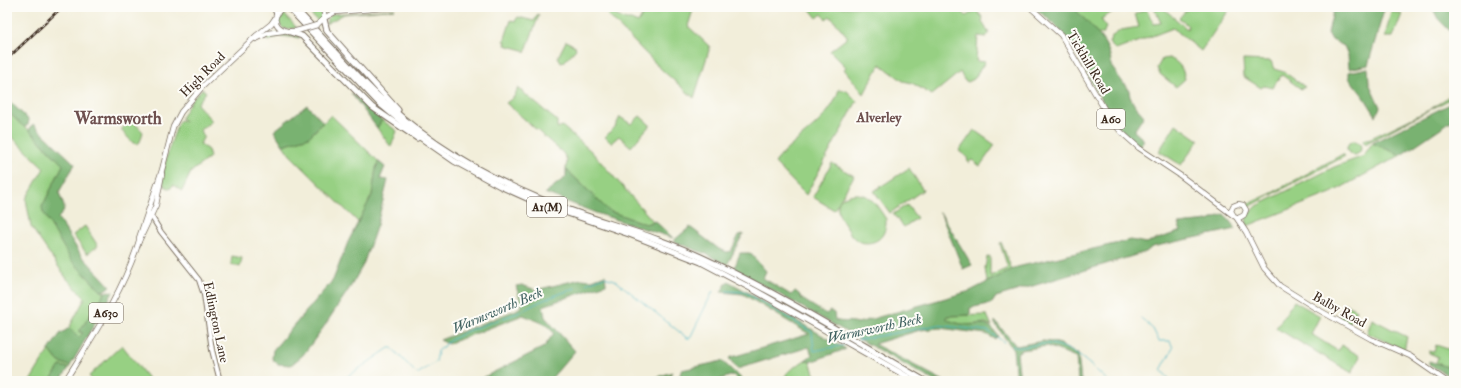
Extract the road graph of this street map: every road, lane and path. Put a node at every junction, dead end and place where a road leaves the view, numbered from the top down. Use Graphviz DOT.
graph roads {
  1 [pos="274,7"];
  2 [pos="286,7"];
  3 [pos="294,7"];
  4 [pos="324,7"];
  5 [pos="396,7"];
  6 [pos="1030,7"];
  7 [pos="276,16"];
  8 [pos="324,18"];
  9 [pos="287,32"];
  10 [pos="249,43"];
  11 [pos="446,152"];
  12 [pos="1220,206"];
  13 [pos="1232,207"];
  14 [pos="150,214"];
  15 [pos="1244,215"];
  16 [pos="1235,217"];
  17 [pos="1246,232"];
  18 [pos="852,342"];
  19 [pos="65,381"];
  20 [pos="220,381"];
  21 [pos="915,381"];
  22 [pos="925,381"];
  23 [pos="1446,381"];
  1 -- 7 [label="highway"];
  2 -- 7 [label="main road, High Road"];
  2 -- 11 [label="highway, A1(M)"];
  3 -- 11 [label="highway, A1(M)"];
  4 -- 8 [label="main road"];
  5 -- 8 [label="main road"];
  6 -- 12 [label="main road, Tickhill Road / A60"];
  7 -- 9 [label="main road"];
  7 -- 10 [label="main road, High Road / A630"];
  8 -- 9 [label="main road, High Road, bridge"];
  8 -- 11 [label="highway"];
  9 -- 10 [label="main road, High Road / A630"];
  9 -- 11 [label="highway"];
  10 -- 14 [label="main road, High Road / A630"];
  11 -- 18 [label="highway, A1(M)"];
  12 -- 13 [label="main road"];
  12 -- 16 [label="main road, Tickhill Road"];
  13 -- 15 [label="main road"];
  13 -- 16 [label="main road"];
  14 -- 19 [label="main road, A630"];
  14 -- 20 [label="main road, Edlington Lane"];
  15 -- 16 [label="main road"];
  15 -- 17 [label="main road"];
  16 -- 17 [label="main road"];
  17 -- 23 [label="main road, Balby Road"];
  18 -- 21 [label="highway, A1(M)"];
  18 -- 22 [label="highway, A1(M)"];
}
